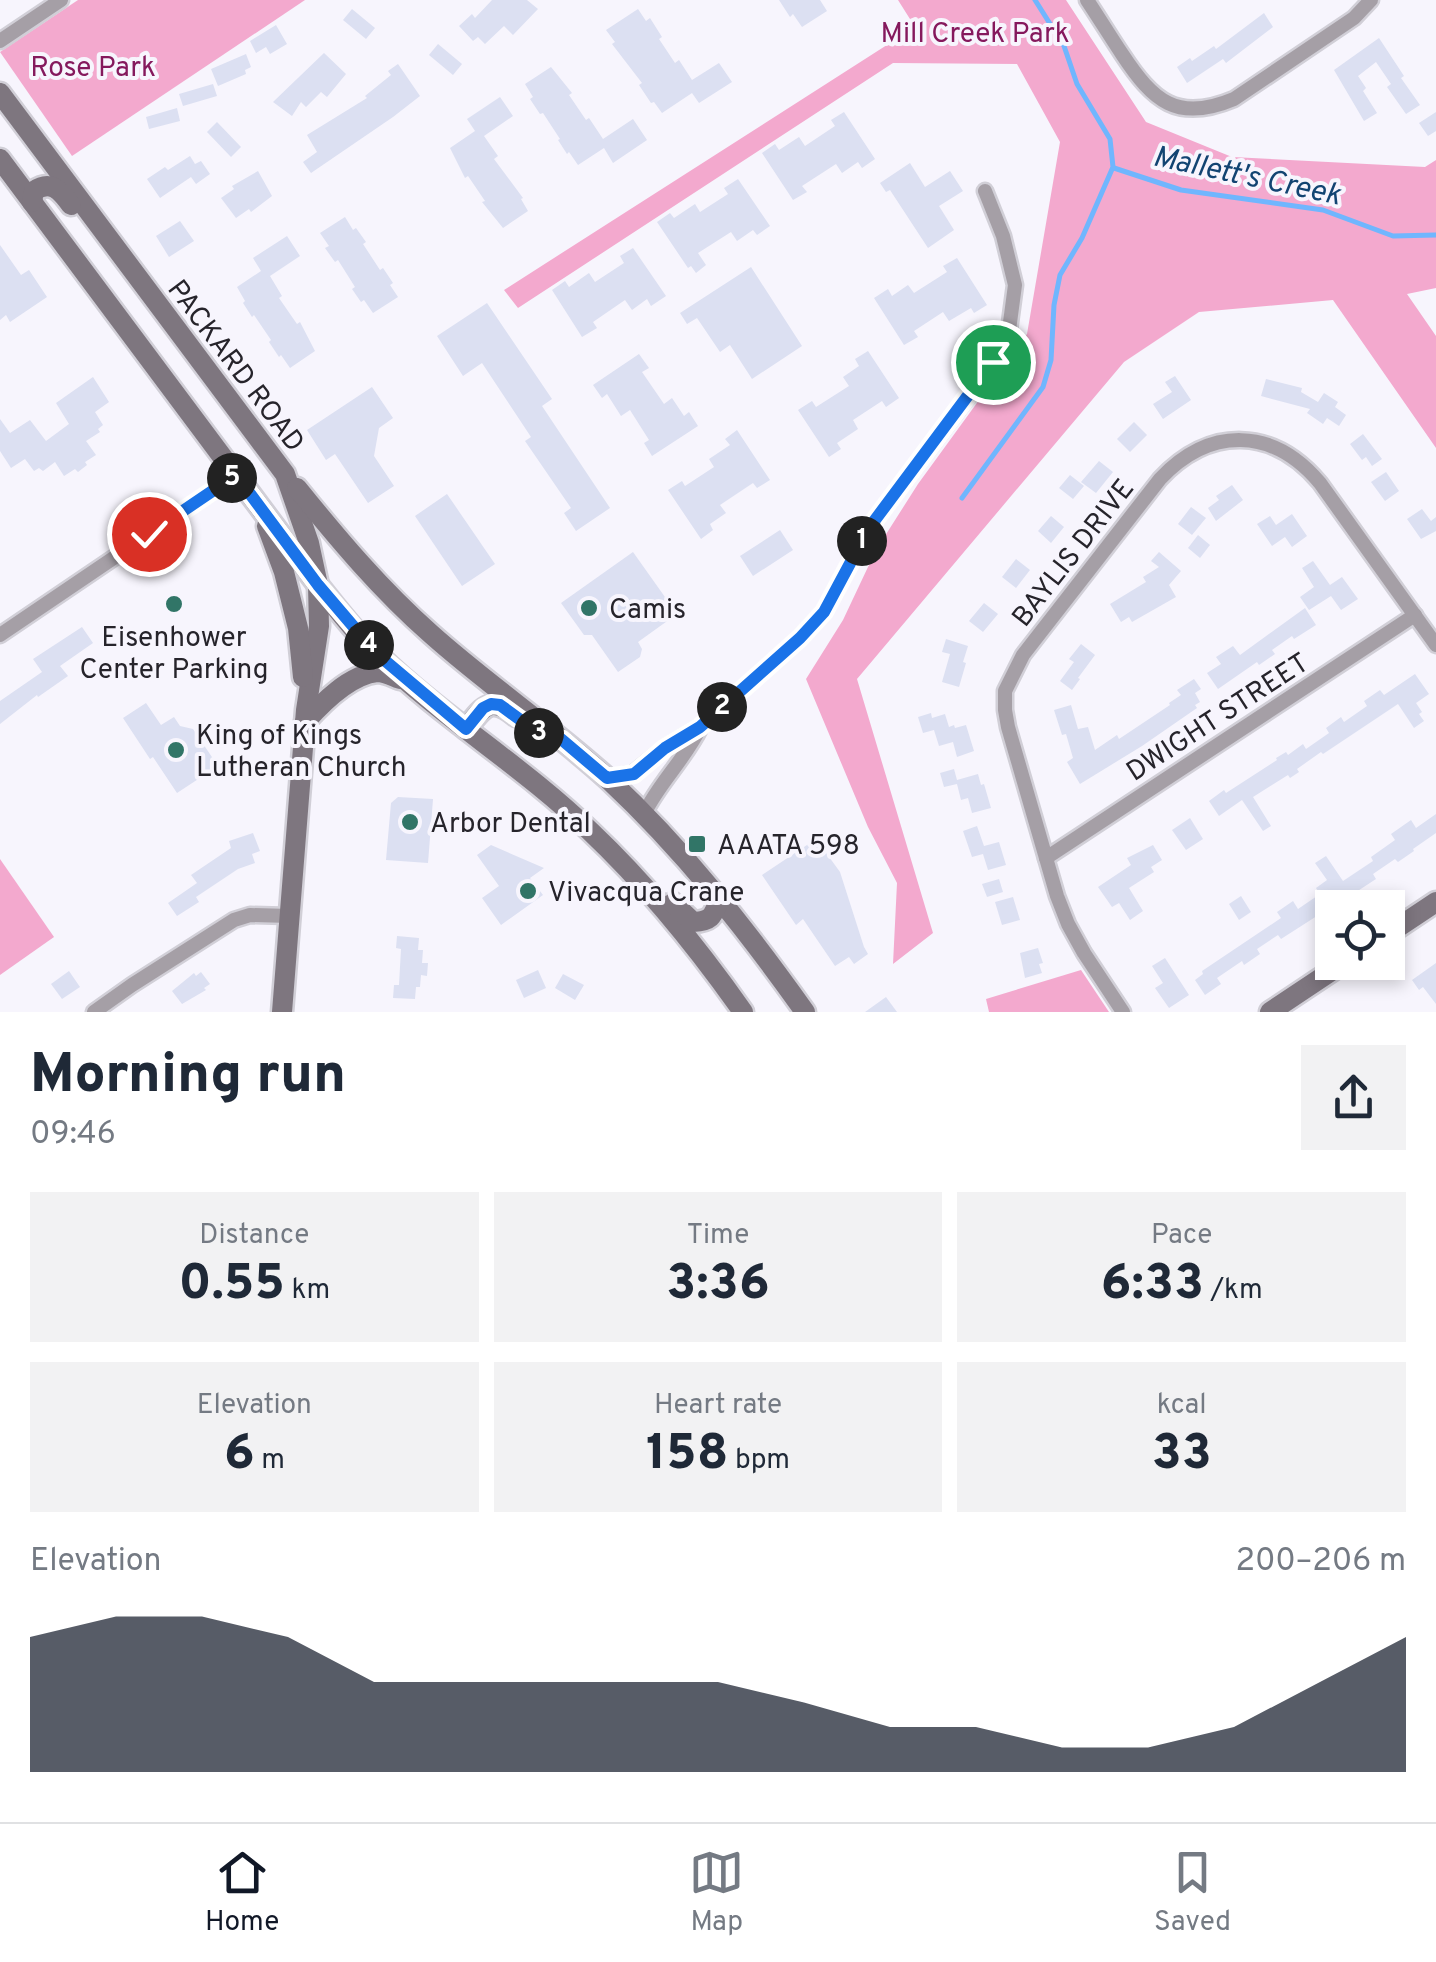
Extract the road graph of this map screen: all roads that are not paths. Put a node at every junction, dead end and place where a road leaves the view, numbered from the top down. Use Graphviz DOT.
graph roads {
  1 [pos="61,0"];
  2 [pos="1087,0"];
  3 [pos="1371,0"];
  4 [pos="0,40"];
  5 [pos="0,92"];
  6 [pos="0,111"];
  7 [pos="41,147"];
  8 [pos="0,160"];
  9 [pos="985,190"];
  10 [pos="32,202"];
  11 [pos="141,282"];
  12 [pos="285,474"];
  13 [pos="236,475"];
  14 [pos="259,506"];
  15 [pos="318,585"];
  16 [pos="1415,615"];
  17 [pos="0,635"];
  18 [pos="1436,645"];
  19 [pos="410,683"];
  20 [pos="306,716"];
  21 [pos="700,727"];
  22 [pos="466,729"];
  23 [pos="561,739"];
  24 [pos="607,778"];
  25 [pos="644,814"];
  26 [pos="1046,858"];
  27 [pos="621,862"];
  28 [pos="720,898"];
  29 [pos="1436,902"];
  30 [pos="290,916"];
  31 [pos="1405,923"];
  32 [pos="1318,980"];
  33 [pos="94,1012"];
  34 [pos="282,1012"];
  35 [pos="743,1012"];
  36 [pos="805,1012"];
  37 [pos="1123,1012"];
  38 [pos="1270,1012"];
  1 -- 4 [label="street"];
  2 -- 3 [label="street"];
  5 -- 7 [label="main road, PACKARD ROAD"];
  6 -- 7 [label="main road"];
  7 -- 11 [label="main road, PACKARD ROAD"];
  8 -- 10 [label="main road"];
  9 -- 21 [label="street"];
  10 -- 11 [label="main road"];
  10 -- 13 [label="main road"];
  11 -- 12 [label="main road, PACKARD ROAD"];
  12 -- 15 [label="main road, PACKARD ROAD"];
  12 -- 23 [label="main road"];
  13 -- 14 [label="main road"];
  13 -- 17 [label="street"];
  14 -- 15 [label="main road"];
  14 -- 20 [label="main road"];
  15 -- 19 [label="main road"];
  15 -- 20 [label="main road, PACKARD ROAD"];
  16 -- 18 [label="street, BAYLIS DRIVE"];
  16 -- 26 [label="street, DWIGHT STREET"];
  16 -- 26 [label="street, BAYLIS DRIVE"];
  19 -- 20 [label="main road"];
  19 -- 22 [label="main road"];
  20 -- 30 [label="main road, PACKARD ROAD"];
  21 -- 24 [label="street"];
  21 -- 25 [label="street"];
  22 -- 23 [label="main road"];
  22 -- 27 [label="main road"];
  23 -- 24 [label="main road"];
  24 -- 25 [label="main road"];
  25 -- 28 [label="main road"];
  26 -- 37 [label="street, BAYLIS DRIVE"];
  27 -- 28 [label="main road"];
  27 -- 35 [label="main road"];
  28 -- 36 [label="main road"];
  29 -- 31 [label="main road"];
  30 -- 33 [label="street"];
  30 -- 34 [label="main road, PACKARD ROAD"];
  32 -- 38 [label="main road"];
}
